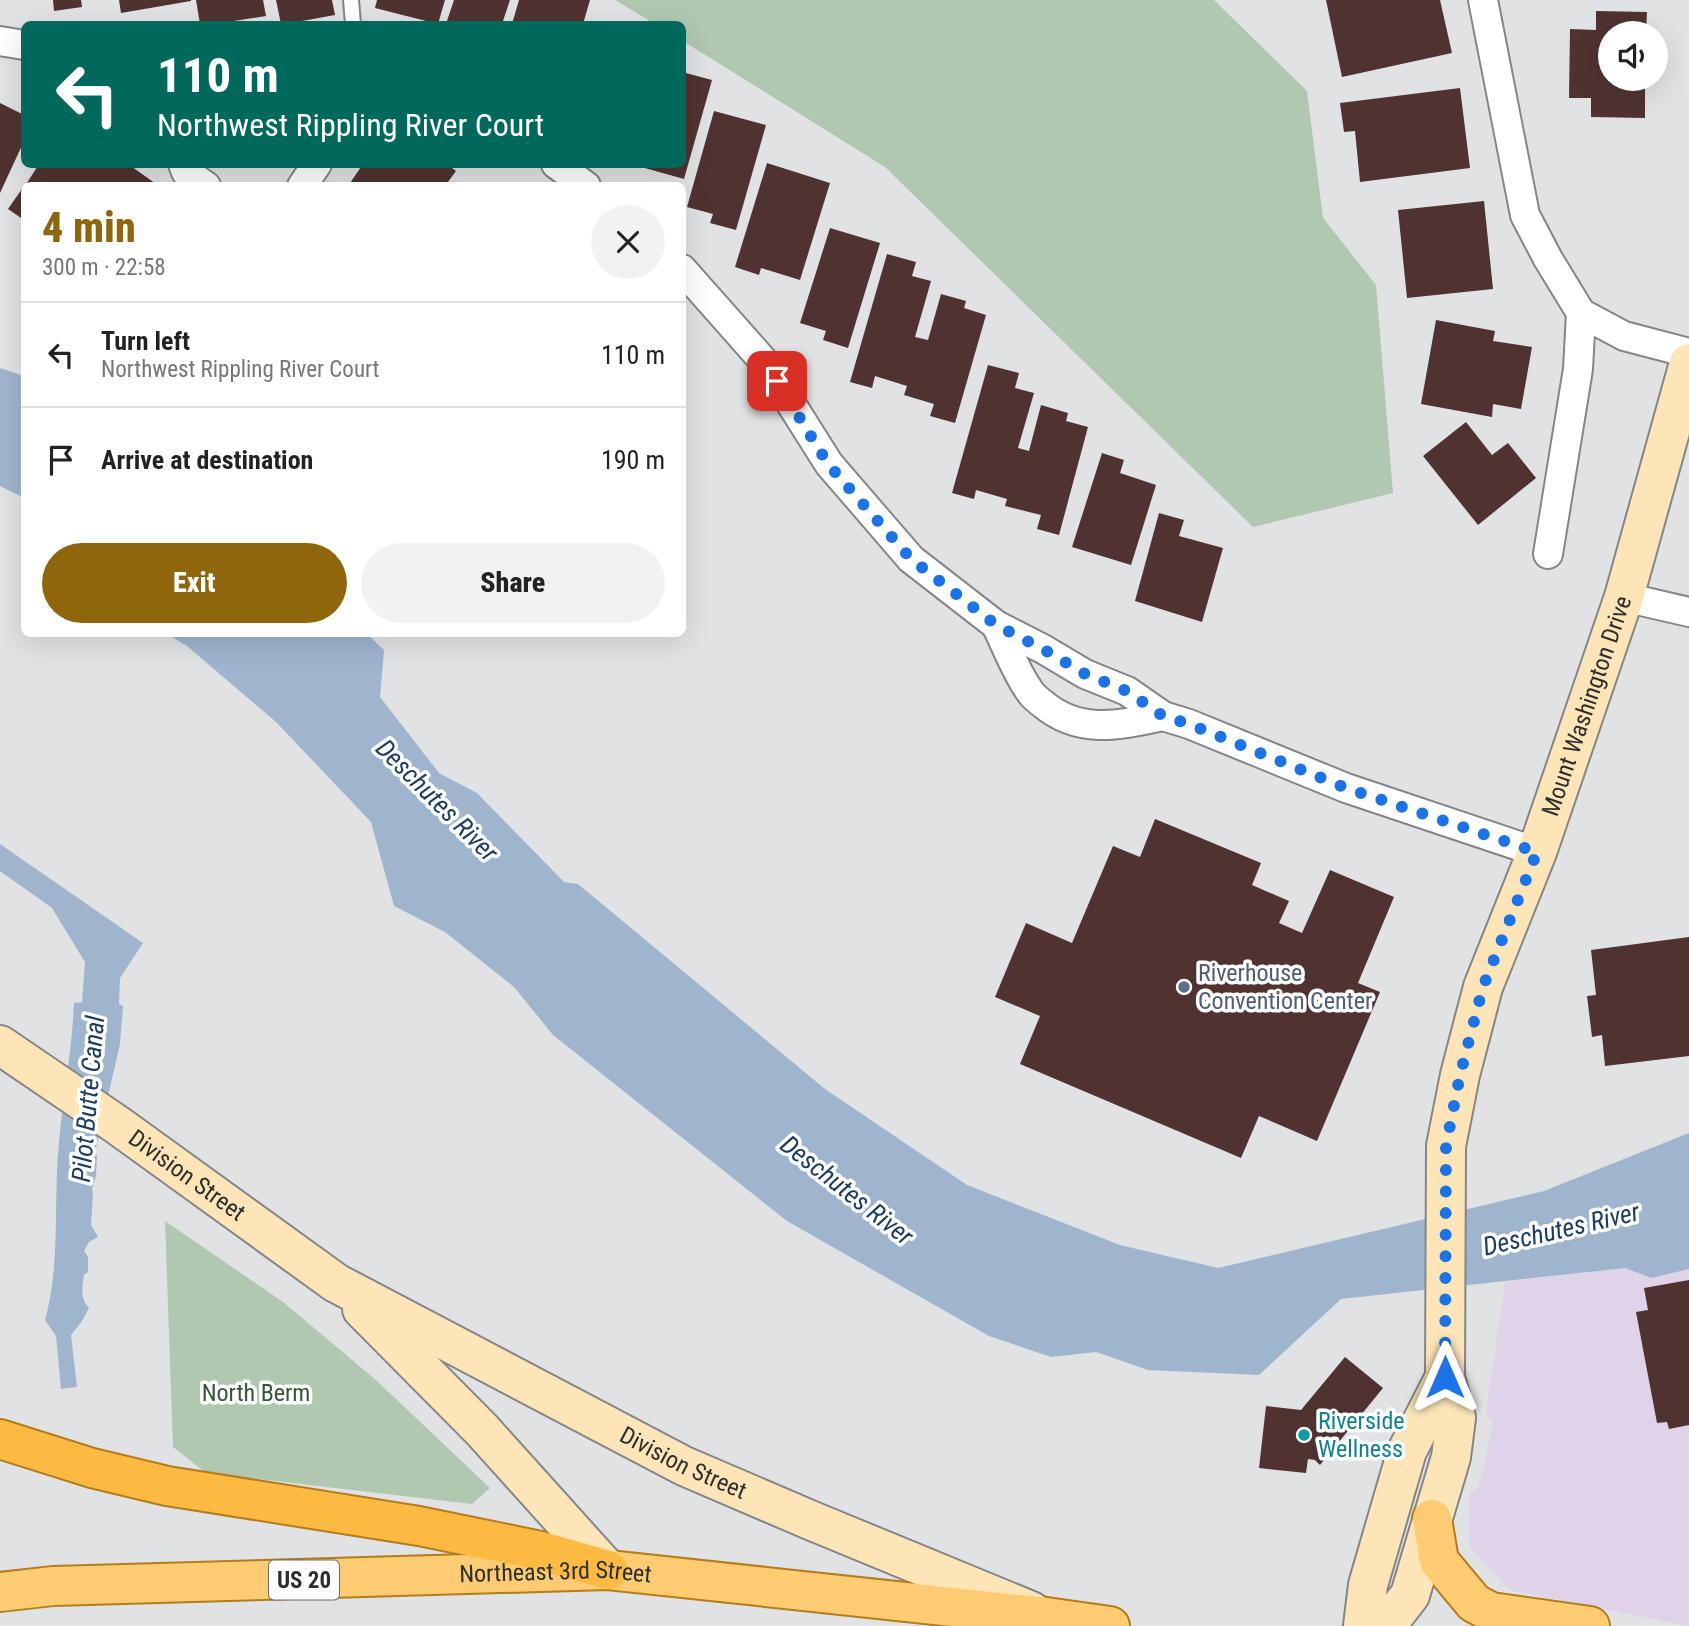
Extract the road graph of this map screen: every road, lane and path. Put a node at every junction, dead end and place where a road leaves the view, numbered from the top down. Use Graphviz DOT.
graph roads {
  1 [pos="351,0"];
  2 [pos="1483,0"];
  3 [pos="353,21"];
  4 [pos="0,41"];
  5 [pos="21,44"];
  6 [pos="184,168"];
  7 [pos="561,168"];
  8 [pos="200,182"];
  9 [pos="581,182"];
  10 [pos="686,274"];
  11 [pos="1581,313"];
  12 [pos="1689,353"];
  13 [pos="1689,363"];
  14 [pos="1548,554"];
  15 [pos="1624,597"];
  16 [pos="1689,612"];
  17 [pos="996,625"];
  18 [pos="1163,716"];
  19 [pos="1537,852"];
  20 [pos="0,1045"];
  21 [pos="336,1283"];
  22 [pos="1445,1377"];
  23 [pos="0,1440"];
  24 [pos="1432,1519"];
  25 [pos="608,1570"];
  26 [pos="0,1592"];
  27 [pos="1046,1617"];
  28 [pos="1110,1626"];
  29 [pos="1363,1626"];
  30 [pos="1386,1626"];
  31 [pos="1590,1626"];
  1 -- 3 [label="lane"];
  2 -- 11 [label="street"];
  4 -- 5 [label="street"];
  6 -- 8 [label="street"];
  7 -- 9 [label="street"];
  10 -- 17 [label="street"];
  11 -- 12 [label="street"];
  11 -- 14 [label="street"];
  13 -- 15 [label="main road, Mount Washington Drive"];
  15 -- 16 [label="street"];
  15 -- 19 [label="main road, Mount Washington Drive"];
  17 -- 18 [label="street"];
  17 -- 18 [label="street"];
  18 -- 19 [label="street"];
  19 -- 22 [label="main road, Mount Washington Drive"];
  20 -- 21 [label="main road, Division Street"];
  21 -- 25 [label="main road, Division Street"];
  21 -- 27 [label="main road, Division Street"];
  22 -- 24 [label="main road, Mount Washington Drive"];
  22 -- 29 [label="main road, Mount Washington Drive"];
  23 -- 25 [label="highway"];
  24 -- 30 [label="main road, Mount Washington Drive"];
  24 -- 31 [label="main road"];
  25 -- 26 [label="main road, Northeast 3rd Street / US 20"];
  25 -- 27 [label="main road, Northeast 3rd Street / US 20"];
  27 -- 28 [label="main road, Northeast 3rd Street / US 20"];
}
